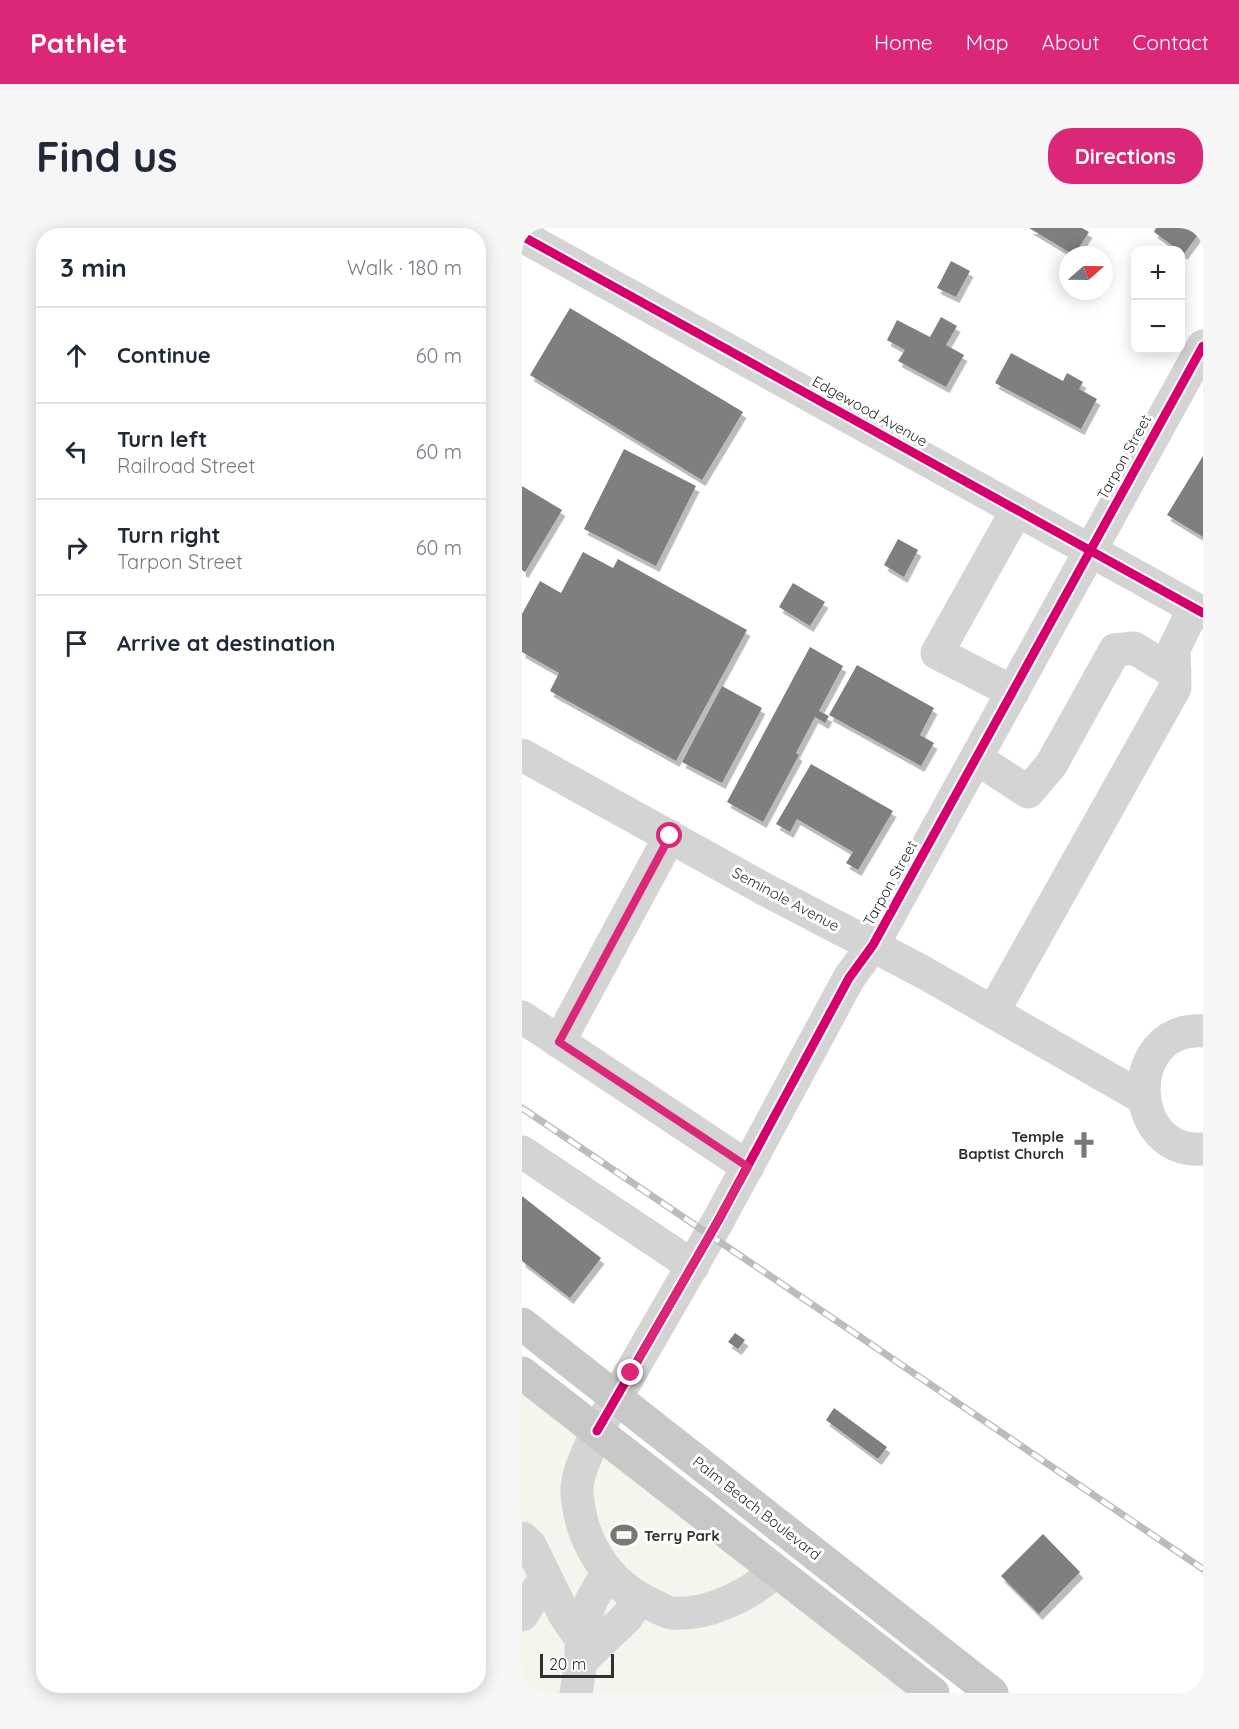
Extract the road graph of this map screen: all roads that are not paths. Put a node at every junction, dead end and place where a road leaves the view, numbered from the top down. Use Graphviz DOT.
graph roads {
  1 [pos="522,236"];
  2 [pos="1203,346"];
  3 [pos="1017,510"];
  4 [pos="1091,551"];
  5 [pos="1198,610"];
  6 [pos="1175,673"];
  7 [pos="1013,692"];
  8 [pos="976,758"];
  9 [pos="525,764"];
  10 [pos="670,836"];
  11 [pos="873,945"];
  12 [pos="993,1012"];
  13 [pos="522,1017"];
  14 [pos="1203,1031"];
  15 [pos="559,1042"];
  16 [pos="1143,1098"];
  17 [pos="1203,1149"];
  18 [pos="522,1152"];
  19 [pos="748,1167"];
  20 [pos="693,1266"];
  21 [pos="522,1324"];
  22 [pos="522,1373"];
  23 [pos="616,1398"];
  24 [pos="597,1431"];
  25 [pos="522,1538"];
  26 [pos="775,1571"];
  27 [pos="608,1572"];
  28 [pos="545,1578"];
  29 [pos="639,1599"];
  30 [pos="522,1615"];
  31 [pos="581,1650"];
  32 [pos="576,1693"];
  33 [pos="933,1693"];
  34 [pos="992,1693"];
  1 -- 3 [label="street, Edgewood Avenue"];
  2 -- 4 [label="street, Tarpon Street"];
  3 -- 4 [label="street, Edgewood Avenue"];
  3 -- 7 [label="street"];
  4 -- 5 [label="street, Edgewood Avenue"];
  4 -- 7 [label="street, Tarpon Street"];
  5 -- 6 [label="street"];
  6 -- 8 [label="street"];
  6 -- 12 [label="street"];
  7 -- 8 [label="street, Tarpon Street"];
  8 -- 11 [label="street, Tarpon Street"];
  9 -- 10 [label="street, Seminole Avenue"];
  10 -- 11 [label="street, Seminole Avenue"];
  10 -- 15 [label="street"];
  11 -- 12 [label="street, Seminole Avenue"];
  11 -- 19 [label="street, Tarpon Street"];
  12 -- 16 [label="street, Seminole Avenue"];
  13 -- 15 [label="street"];
  14 -- 16 [label="street"];
  15 -- 19 [label="street"];
  16 -- 17 [label="street"];
  18 -- 20 [label="street"];
  19 -- 20 [label="street, Tarpon Street"];
  20 -- 23 [label="street, Tarpon Street"];
  21 -- 23 [label="main road, Palm Beach Boulevard"];
  22 -- 24 [label="main road"];
  23 -- 24 [label="street, Tarpon Street"];
  23 -- 34 [label="main road, Palm Beach Boulevard"];
  24 -- 26 [label="main road"];
  24 -- 27 [label="street, Tarpon Street"];
  25 -- 28 [label="street"];
  26 -- 29 [label="street, Tarpon Street"];
  26 -- 33 [label="main road"];
  27 -- 29 [label="street, Tarpon Street"];
  27 -- 31 [label="street"];
  28 -- 30 [label="street"];
  28 -- 31 [label="street"];
  29 -- 31 [label="street"];
  31 -- 32 [label="street"];
}
